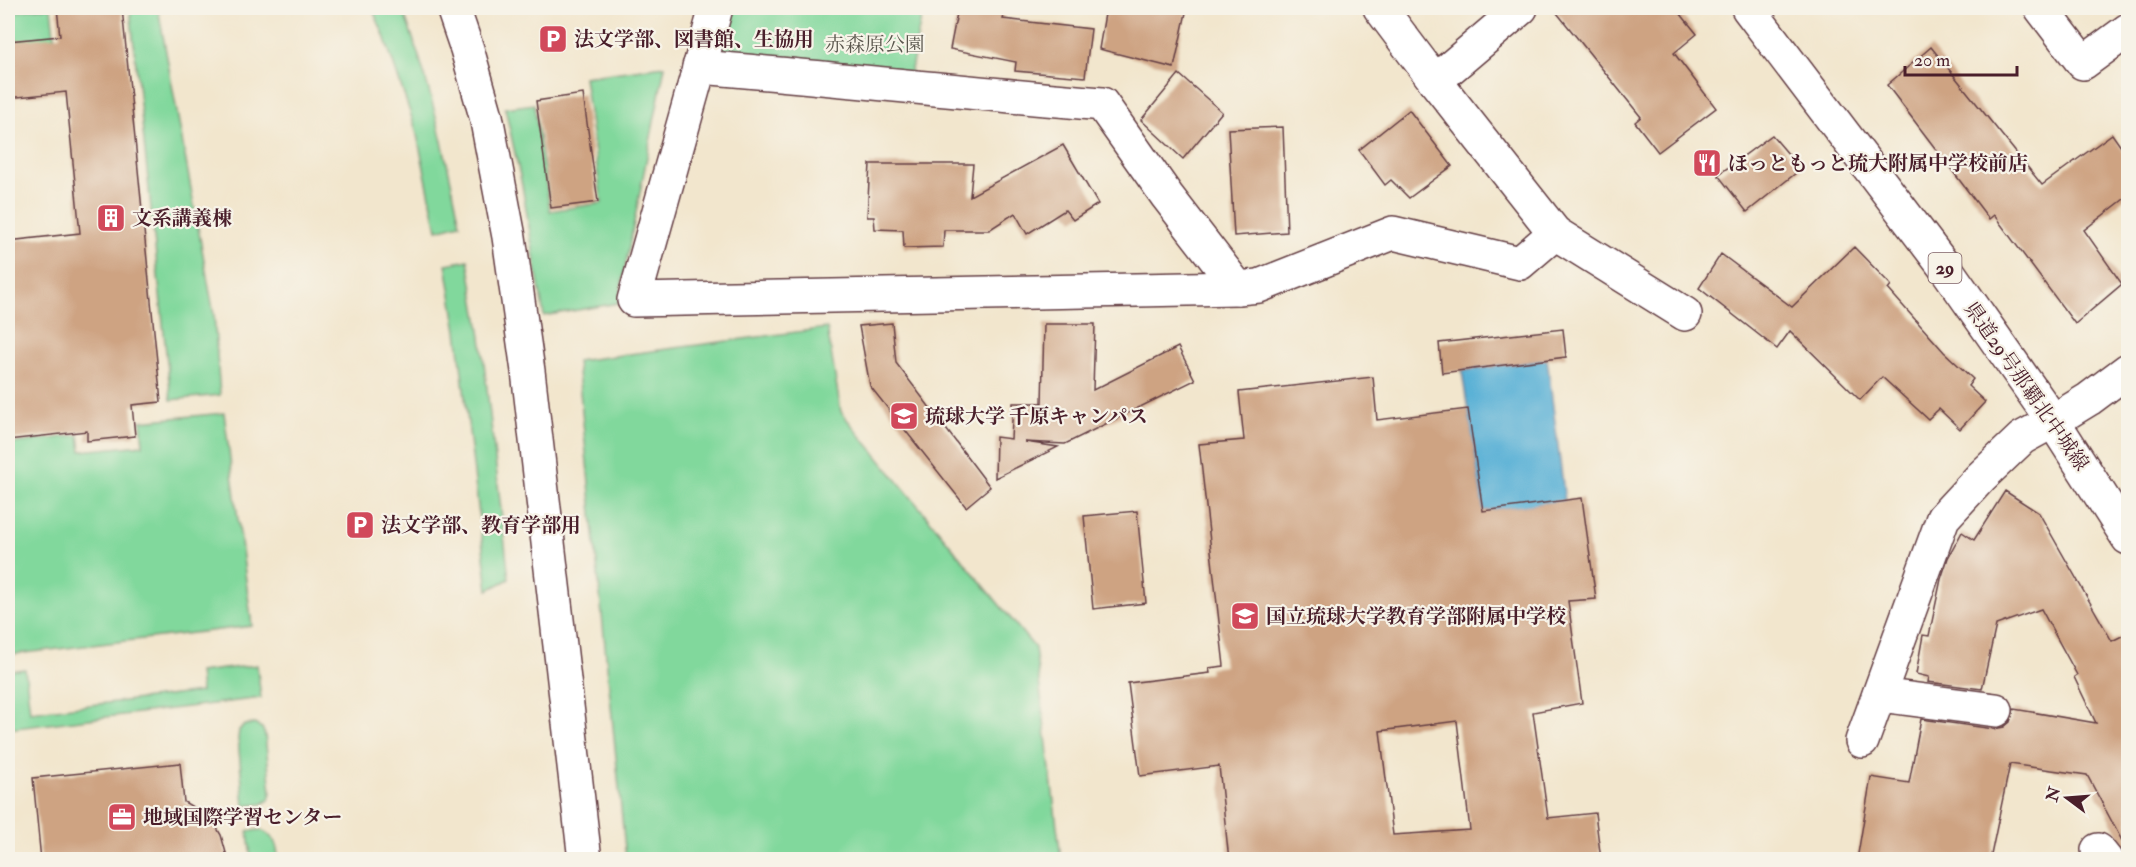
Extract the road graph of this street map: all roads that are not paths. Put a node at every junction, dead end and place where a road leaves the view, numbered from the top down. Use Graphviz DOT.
graph roads {
  1 [pos="453,8"];
  2 [pos="716,8"];
  3 [pos="1380,8"];
  4 [pos="1521,8"];
  5 [pos="1748,8"];
  6 [pos="2041,8"];
  7 [pos="2128,30"];
  8 [pos="699,67"];
  9 [pos="1435,81"];
  10 [pos="1556,233"];
  11 [pos="1238,288"];
  12 [pos="1685,314"];
  13 [pos="2128,370"];
  14 [pos="2053,421"];
  15 [pos="2128,538"];
  16 [pos="1879,695"];
  17 [pos="1996,710"];
  18 [pos="1862,741"];
  19 [pos="585,860"];
  1 -- 19 [label="street"];
  2 -- 8 [label="street"];
  3 -- 9 [label="street"];
  4 -- 9 [label="street"];
  5 -- 14 [label="street, 県道29号那覇北中城線 / 29"];
  6 -- 7 [label="street"];
  8 -- 11 [label="street"];
  8 -- 11 [label="street"];
  9 -- 10 [label="street"];
  10 -- 11 [label="street"];
  10 -- 12 [label="street"];
  13 -- 14 [label="street"];
  14 -- 15 [label="street, 県道29号那覇北中城線 / 29"];
  14 -- 16 [label="street"];
  16 -- 17 [label="street"];
  16 -- 18 [label="street"];
}
